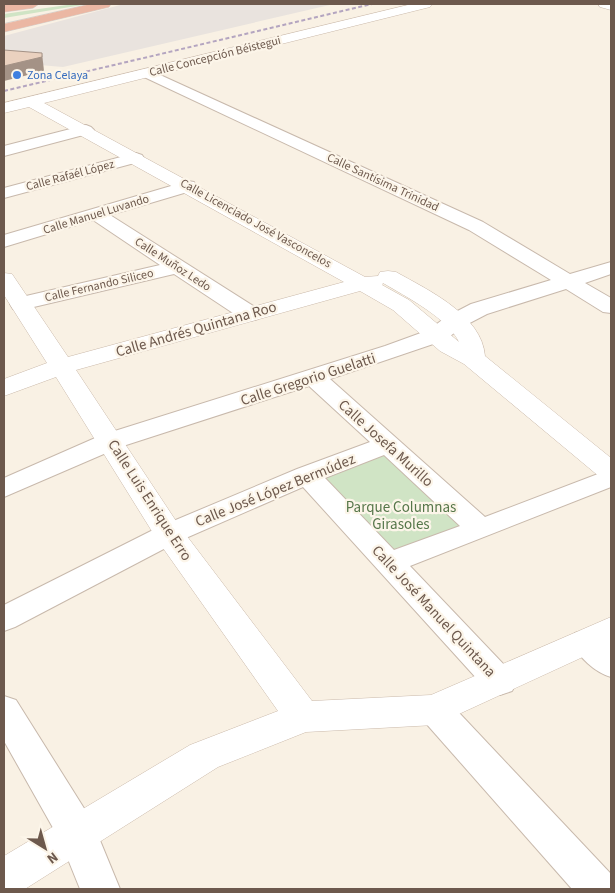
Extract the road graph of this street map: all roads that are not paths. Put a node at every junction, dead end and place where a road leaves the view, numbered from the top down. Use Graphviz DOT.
graph roads {
  1 [pos="33,4"];
  2 [pos="62,4"];
  3 [pos="95,4"];
  4 [pos="105,4"];
  5 [pos="426,4"];
  6 [pos="604,4"];
  7 [pos="611,6"];
  8 [pos="4,8"];
  9 [pos="4,12"];
  10 [pos="4,20"];
  11 [pos="4,28"];
  12 [pos="147,73"];
  13 [pos="40,99"];
  14 [pos="4,108"];
  15 [pos="86,130"];
  16 [pos="4,151"];
  17 [pos="136,158"];
  18 [pos="188,186"];
  19 [pos="4,193"];
  20 [pos="96,214"];
  21 [pos="4,241"];
  22 [pos="176,267"];
  23 [pos="611,268"];
  24 [pos="390,278"];
  25 [pos="4,279"];
  26 [pos="567,282"];
  27 [pos="365,283"];
  28 [pos="21,304"];
  29 [pos="611,307"];
  30 [pos="250,314"];
  31 [pos="445,329"];
  32 [pos="62,366"];
  33 [pos="314,377"];
  34 [pos="4,388"];
  35 [pos="111,441"];
  36 [pos="388,445"];
  37 [pos="611,472"];
  38 [pos="307,475"];
  39 [pos="611,477"];
  40 [pos="4,488"];
  41 [pos="481,529"];
  42 [pos="169,534"];
  43 [pos="389,563"];
  44 [pos="4,619"];
  45 [pos="603,646"];
  46 [pos="500,682"];
  47 [pos="4,710"];
  48 [pos="436,710"];
  49 [pos="303,717"];
  50 [pos="78,834"];
  51 [pos="4,879"];
  52 [pos="100,889"];
  53 [pos="598,889"];
  1 -- 8 [label="highway"];
  2 -- 9 [label="highway"];
  3 -- 10 [label="highway"];
  4 -- 11 [label="highway"];
  5 -- 12 [label="street, Calle Concepción Béistegui"];
  6 -- 7 [label="street"];
  12 -- 13 [label="street, Calle Concepción Béistegui"];
  12 -- 26 [label="street, Calle Santísima Trinidad"];
  13 -- 14 [label="street, Calle Concepción Béistegui"];
  13 -- 15 [label="street, Calle Licenciado José Vasconcelos"];
  13 -- 24 [label="street, Calle Licenciado José Vasconcelos"];
  15 -- 16 [label="street"];
  15 -- 17 [label="street, Calle Licenciado José Vasconcelos"];
  17 -- 18 [label="street, Calle Licenciado José Vasconcelos"];
  17 -- 19 [label="street, Calle Rafaél López"];
  18 -- 20 [label="street, Calle Manuel Luvando"];
  18 -- 27 [label="street, Calle Licenciado José Vasconcelos"];
  20 -- 21 [label="street, Calle Manuel Luvando"];
  20 -- 22 [label="street, Calle Muñoz Ledo"];
  22 -- 28 [label="street, Calle Fernando Siliceo"];
  22 -- 30 [label="street, Calle Muñoz Ledo"];
  23 -- 26 [label="street, Calle Gregorio Guelatti"];
  24 -- 27 [label="street, Calle Andrés Quintana Roo"];
  24 -- 31 [label="street, Calle Licenciado José Vasconcelos"];
  25 -- 28 [label="street, Calle Luis Enrique Erro"];
  26 -- 29 [label="street, Calle Santísima Trinidad"];
  26 -- 31 [label="street, Calle Gregorio Guelatti"];
  27 -- 30 [label="street, Calle Andrés Quintana Roo"];
  27 -- 31 [label="street, Calle Licenciado José Vasconcelos"];
  28 -- 32 [label="street, Calle Luis Enrique Erro"];
  30 -- 32 [label="street, Calle Andrés Quintana Roo"];
  31 -- 33 [label="street, Calle Gregorio Guelatti"];
  31 -- 37 [label="street, Calle Licenciado José Vasconcelos"];
  32 -- 34 [label="street, Calle Andrés Quintana Roo"];
  32 -- 35 [label="street, Calle Luis Enrique Erro"];
  33 -- 35 [label="street, Calle Gregorio Guelatti"];
  33 -- 36 [label="street, Calle Josefa Murillo"];
  35 -- 40 [label="street, Calle Gregorio Guelatti"];
  35 -- 42 [label="street, Calle Luis Enrique Erro"];
  36 -- 38 [label="street, Calle José López Bermúdez"];
  36 -- 41 [label="street, Calle Josefa Murillo"];
  38 -- 42 [label="street, Calle José López Bermúdez"];
  38 -- 43 [label="street, Calle José Manuel Quintana"];
  39 -- 41 [label="street"];
  41 -- 43 [label="street"];
  42 -- 44 [label="street, Calle José López Bermúdez"];
  42 -- 49 [label="street, Calle Luis Enrique Erro"];
  43 -- 46 [label="street, Calle José Manuel Quintana"];
  45 -- 46 [label="street"];
  46 -- 48 [label="street"];
  47 -- 50 [label="street"];
  48 -- 49 [label="street"];
  48 -- 53 [label="street"];
  49 -- 50 [label="street"];
  50 -- 51 [label="street"];
  50 -- 52 [label="street"];
}
